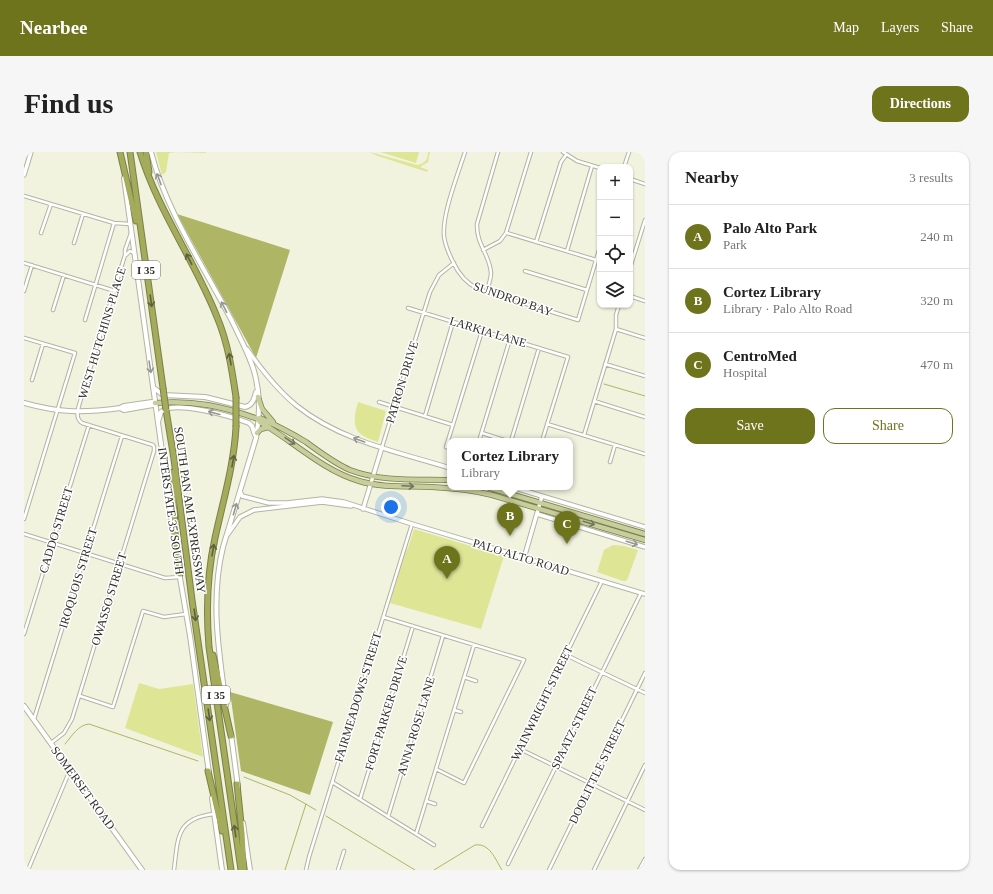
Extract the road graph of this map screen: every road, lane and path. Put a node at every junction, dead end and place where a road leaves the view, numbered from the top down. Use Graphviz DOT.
graph roads {
  1 [pos="31,152"];
  2 [pos="120,152"];
  3 [pos="130,152"];
  4 [pos="140,152"];
  5 [pos="146,152"];
  6 [pos="151,152"];
  7 [pos="465,152"];
  8 [pos="498,152"];
  9 [pos="531,152"];
  10 [pos="563,152"];
  11 [pos="629,152"];
  12 [pos="566,155"];
  13 [pos="625,164"];
  14 [pos="592,166"];
  15 [pos="597,167"];
  16 [pos="24,175"];
  17 [pos="633,180"];
  18 [pos="645,184"];
  19 [pos="24,196"];
  20 [pos="156,196"];
  21 [pos="51,204"];
  22 [pos="83,214"];
  23 [pos="645,220"];
  24 [pos="114,223"];
  25 [pos="130,224"];
  26 [pos="131,231"];
  27 [pos="41,233"];
  28 [pos="506,233"];
  29 [pos="536,242"];
  30 [pos="74,243"];
  31 [pos="483,250"];
  32 [pos="566,251"];
  33 [pos="144,252"];
  34 [pos="134,253"];
  35 [pos="126,255"];
  36 [pos="597,257"];
  37 [pos="633,258"];
  38 [pos="596,260"];
  39 [pos="24,263"];
  40 [pos="454,263"];
  41 [pos="32,265"];
  42 [pos="525,271"];
  43 [pos="64,275"];
  44 [pos="96,285"];
  45 [pos="587,290"];
  46 [pos="24,291"];
  47 [pos="115,291"];
  48 [pos="487,292"];
  49 [pos="633,297"];
  50 [pos="645,301"];
  51 [pos="408,308"];
  52 [pos="618,308"];
  53 [pos="53,310"];
  54 [pos="424,312"];
  55 [pos="85,320"];
  56 [pos="453,322"];
  57 [pos="616,329"];
  58 [pos="482,331"];
  59 [pos="24,338"];
  60 [pos="645,338"];
  61 [pos="510,339"];
  62 [pos="242,342"];
  63 [pos="43,344"];
  64 [pos="539,348"];
  65 [pos="605,364"];
  66 [pos="645,376"];
  67 [pos="32,380"];
  68 [pos="257,389"];
  69 [pos="154,390"];
  70 [pos="258,397"];
  71 [pos="594,401"];
  72 [pos="379,402"];
  73 [pos="24,403"];
  74 [pos="155,403"];
  75 [pos="147,404"];
  76 [pos="394,406"];
  77 [pos="166,410"];
  78 [pos="57,411"];
  79 [pos="78,412"];
  80 [pos="156,414"];
  81 [pos="425,416"];
  82 [pos="645,417"];
  83 [pos="258,419"];
  84 [pos="158,424"];
  85 [pos="274,424"];
  86 [pos="547,424"];
  87 [pos="453,425"];
  88 [pos="89,426"];
  89 [pos="269,427"];
  90 [pos="482,433"];
  91 [pos="256,435"];
  92 [pos="584,435"];
  93 [pos="122,436"];
  94 [pos="449,438"];
  95 [pos="480,438"];
  96 [pos="498,438"];
  97 [pos="512,438"];
  98 [pos="543,438"];
  99 [pos="615,445"];
  100 [pos="382,448"];
  101 [pos="645,454"];
  102 [pos="610,462"];
  103 [pos="447,467"];
  104 [pos="373,477"];
  105 [pos="447,480"];
  106 [pos="371,483"];
  107 [pos="447,488"];
  108 [pos="468,490"];
  109 [pos="499,490"];
  110 [pos="529,490"];
  111 [pos="240,491"];
  112 [pos="542,496"];
  113 [pos="541,502"];
  114 [pos="352,506"];
  115 [pos="539,508"];
  116 [pos="363,509"];
  117 [pos="537,514"];
  118 [pos="24,519"];
  119 [pos="412,524"];
  120 [pos="645,527"];
  121 [pos="24,534"];
  122 [pos="645,534"];
  123 [pos="227,536"];
  124 [pos="645,540"];
  125 [pos="52,543"];
  126 [pos="645,547"];
  127 [pos="86,553"];
  128 [pos="524,558"];
  129 [pos="120,563"];
  130 [pos="180,576"];
  131 [pos="602,581"];
  132 [pos="207,592"];
  133 [pos="643,594"];
  134 [pos="186,614"];
  135 [pos="383,617"];
  136 [pos="413,626"];
  137 [pos="24,634"];
  138 [pos="444,636"];
  139 [pos="474,645"];
  140 [pos="566,655"];
  141 [pos="602,672"];
  142 [pos="645,673"];
  143 [pos="464,677"];
  144 [pos="476,681"];
  145 [pos="637,690"];
  146 [pos="645,694"];
  147 [pos="80,696"];
  148 [pos="24,706"];
  149 [pos="454,710"];
  150 [pos="461,712"];
  151 [pos="34,719"];
  152 [pos="231,736"];
  153 [pos="51,743"];
  154 [pos="520,749"];
  155 [pos="645,765"];
  156 [pos="556,766"];
  157 [pos="436,769"];
  158 [pos="70,770"];
  159 [pos="208,771"];
  160 [pos="332,782"];
  161 [pos="591,783"];
  162 [pos="238,784"];
  163 [pos="360,799"];
  164 [pos="426,801"];
  165 [pos="628,801"];
  166 [pos="435,804"];
  167 [pos="645,810"];
  168 [pos="214,814"];
  169 [pos="388,816"];
  170 [pos="482,826"];
  171 [pos="416,834"];
  172 [pos="434,845"];
  173 [pos="344,851"];
  174 [pos="645,859"];
  175 [pos="508,864"];
  176 [pos="28,870"];
  177 [pos="142,870"];
  178 [pos="174,870"];
  179 [pos="222,870"];
  180 [pos="230,870"];
  181 [pos="240,870"];
  182 [pos="244,870"];
  183 [pos="250,870"];
  184 [pos="306,870"];
  185 [pos="338,870"];
  186 [pos="549,870"];
  187 [pos="594,870"];
  188 [pos="640,870"];
  1 -- 16 [label="street"];
  2 -- 25 [label="main road, INTERSTATE 35 SOUTH"];
  2 -- 33 [label="highway"];
  3 -- 33 [label="highway, SOUTH PAN AM EXPRESSWAY / I 35"];
  4 -- 20 [label="highway, I 35"];
  5 -- 20 [label="highway"];
  62 -- 6 [label="main road, one-way"];
  7 -- 40 [label="street, SUNDROP BAY"];
  8 -- 31 [label="street"];
  9 -- 28 [label="street"];
  10 -- 12 [label="street"];
  11 -- 13 [label="street"];
  12 -- 14 [label="street"];
  12 -- 29 [label="street"];
  14 -- 15 [label="street"];
  14 -- 32 [label="street"];
  17 -- 18 [label="street"];
  19 -- 21 [label="street"];
  132 -- 20 [label="highway, SOUTH PAN AM EXPRESSWAY / I 35, one-way, bridge"];
  21 -- 22 [label="street"];
  21 -- 27 [label="street"];
  22 -- 24 [label="street"];
  22 -- 30 [label="street"];
  23 -- 37 [label="street"];
  24 -- 25 [label="street"];
  24 -- 44 [label="street"];
  25 -- 26 [label="main road, INTERSTATE 35 SOUTH"];
  26 -- 34 [label="main road, INTERSTATE 35 SOUTH"];
  26 -- 35 [label="street, WEST HUTCHINS PLACE"];
  28 -- 29 [label="street"];
  28 -- 31 [label="street"];
  29 -- 32 [label="street"];
  31 -- 48 [label="street"];
  32 -- 38 [label="street"];
  33 -- 77 [label="highway, SOUTH PAN AM EXPRESSWAY / I 35, one-way, bridge"];
  34 -- 35 [label="street, WEST HUTCHINS PLACE"];
  34 -- 69 [label="main road, INTERSTATE 35 SOUTH, one-way"];
  35 -- 47 [label="street, WEST HUTCHINS PLACE"];
  36 -- 38 [label="street"];
  38 -- 45 [label="street"];
  39 -- 41 [label="street"];
  40 -- 48 [label="street, SUNDROP BAY"];
  40 -- 54 [label="street, PATRON DRIVE"];
  41 -- 43 [label="street"];
  41 -- 46 [label="street"];
  42 -- 45 [label="street"];
  43 -- 44 [label="street"];
  43 -- 53 [label="street"];
  44 -- 47 [label="street"];
  44 -- 55 [label="street"];
  45 -- 48 [label="street, SUNDROP BAY"];
  47 -- 79 [label="street, WEST HUTCHINS PLACE"];
  49 -- 50 [label="street"];
  51 -- 54 [label="street, LARKIA LANE"];
  52 -- 57 [label="street"];
  54 -- 56 [label="street, LARKIA LANE"];
  54 -- 76 [label="street, PATRON DRIVE"];
  56 -- 58 [label="street, LARKIA LANE"];
  56 -- 81 [label="street"];
  57 -- 60 [label="street"];
  57 -- 65 [label="street"];
  58 -- 61 [label="street, LARKIA LANE"];
  58 -- 87 [label="street"];
  59 -- 63 [label="street"];
  61 -- 64 [label="street, LARKIA LANE"];
  61 -- 90 [label="street"];
  62 -- 68 [label="main road"];
  100 -- 62 [label="street, one-way"];
  63 -- 67 [label="street"];
  63 -- 78 [label="street"];
  64 -- 86 [label="street, LARKIA LANE"];
  64 -- 97 [label="street"];
  65 -- 66 [label="street"];
  65 -- 71 [label="street"];
  68 -- 69 [label="main road"];
  68 -- 70 [label="main road"];
  69 -- 74 [label="main road, INTERSTATE 35 SOUTH"];
  69 -- 75 [label="main road"];
  70 -- 83 [label="main road"];
  70 -- 85 [label="main road"];
  71 -- 82 [label="street"];
  71 -- 92 [label="street"];
  72 -- 76 [label="street"];
  73 -- 78 [label="main road"];
  74 -- 75 [label="main road"];
  74 -- 80 [label="main road, INTERSTATE 35 SOUTH"];
  74 -- 83 [label="main road"];
  75 -- 79 [label="main road"];
  75 -- 80 [label="main road"];
  76 -- 81 [label="street"];
  76 -- 100 [label="street, PATRON DRIVE"];
  77 -- 130 [label="highway"];
  77 -- 180 [label="highway, SOUTH PAN AM EXPRESSWAY / I 35, one-way"];
  78 -- 79 [label="main road"];
  78 -- 118 [label="street"];
  79 -- 88 [label="street"];
  80 -- 84 [label="main road, INTERSTATE 35 SOUTH"];
  81 -- 87 [label="street"];
  83 -- 85 [label="main road"];
  83 -- 89 [label="main road"];
  83 -- 91 [label="main road"];
  91 -- 84 [label="main road, one-way"];
  84 -- 130 [label="main road, INTERSTATE 35 SOUTH"];
  85 -- 104 [label="main road"];
  86 -- 92 [label="street"];
  86 -- 98 [label="street"];
  87 -- 94 [label="street"];
  88 -- 93 [label="street"];
  88 -- 125 [label="street, CADDO STREET"];
  89 -- 91 [label="main road"];
  89 -- 106 [label="main road, one-way"];
  90 -- 95 [label="street"];
  90 -- 96 [label="street"];
  91 -- 111 [label="main road"];
  92 -- 99 [label="street"];
  93 -- 127 [label="street, IROQUOIS STREET"];
  93 -- 129 [label="street, OWASSO STREET"];
  99 -- 101 [label="street"];
  99 -- 102 [label="street"];
  100 -- 103 [label="street"];
  100 -- 104 [label="street, PATRON DRIVE"];
  104 -- 105 [label="main road"];
  104 -- 106 [label="street, PATRON DRIVE"];
  106 -- 107 [label="main road, one-way"];
  106 -- 116 [label="street, PATRON DRIVE"];
  108 -- 115 [label="main road, one-way"];
  109 -- 113 [label="main road"];
  110 -- 112 [label="street"];
  111 -- 114 [label="street, PALO ALTO ROAD"];
  123 -- 111 [label="main road, one-way"];
  112 -- 113 [label="street"];
  112 -- 120 [label="street"];
  113 -- 115 [label="street"];
  113 -- 122 [label="main road"];
  114 -- 116 [label="street, PALO ALTO ROAD"];
  114 -- 123 [label="street, PALO ALTO ROAD"];
  115 -- 117 [label="street"];
  115 -- 124 [label="main road, one-way"];
  116 -- 119 [label="street, PALO ALTO ROAD"];
  117 -- 126 [label="street, one-way"];
  117 -- 128 [label="street"];
  119 -- 128 [label="street, PALO ALTO ROAD"];
  119 -- 135 [label="street, FAIRMEADOWS STREET"];
  121 -- 125 [label="street"];
  123 -- 152 [label="main road"];
  125 -- 127 [label="street"];
  125 -- 137 [label="street, CADDO STREET"];
  127 -- 129 [label="street"];
  127 -- 151 [label="street, IROQUOIS STREET"];
  128 -- 131 [label="street, PALO ALTO ROAD"];
  129 -- 130 [label="street"];
  129 -- 147 [label="street, OWASSO STREET"];
  130 -- 134 [label="main road, INTERSTATE 35 SOUTH"];
  131 -- 133 [label="street, PALO ALTO ROAD"];
  131 -- 140 [label="street, WAINWRIGHT STREET"];
  132 -- 152 [label="highway"];
  181 -- 132 [label="highway, SOUTH PAN AM EXPRESSWAY / I 35, one-way"];
  133 -- 141 [label="street, SPAATZ STREET"];
  134 -- 147 [label="street"];
  134 -- 159 [label="main road, INTERSTATE 35 SOUTH"];
  135 -- 136 [label="street"];
  135 -- 160 [label="street, FAIRMEADOWS STREET"];
  136 -- 138 [label="street"];
  136 -- 163 [label="street, FORT PARKER DRIVE"];
  138 -- 139 [label="street"];
  138 -- 169 [label="street, ANNA ROSE LANE"];
  139 -- 143 [label="street"];
  139 -- 157 [label="street"];
  140 -- 141 [label="street"];
  140 -- 154 [label="street, WAINWRIGHT STREET"];
  141 -- 145 [label="street"];
  141 -- 156 [label="street, SPAATZ STREET"];
  142 -- 145 [label="street, DOOLITTLE STREET"];
  143 -- 144 [label="street"];
  143 -- 149 [label="street"];
  145 -- 146 [label="street"];
  145 -- 161 [label="street, DOOLITTLE STREET"];
  147 -- 153 [label="street, OWASSO STREET"];
  148 -- 151 [label="main road, SOMERSET ROAD"];
  149 -- 150 [label="street"];
  149 -- 157 [label="street"];
  151 -- 153 [label="main road, SOMERSET ROAD"];
  152 -- 162 [label="main road"];
  153 -- 158 [label="main road, SOMERSET ROAD"];
  154 -- 156 [label="street"];
  154 -- 170 [label="street, WAINWRIGHT STREET"];
  155 -- 165 [label="street"];
  156 -- 161 [label="street"];
  156 -- 175 [label="street, SPAATZ STREET"];
  157 -- 164 [label="street"];
  158 -- 176 [label="street"];
  158 -- 177 [label="main road, SOMERSET ROAD"];
  159 -- 168 [label="main road, INTERSTATE 35 SOUTH"];
  159 -- 180 [label="highway"];
  160 -- 163 [label="street"];
  160 -- 184 [label="street, FAIRMEADOWS STREET"];
  161 -- 165 [label="street"];
  161 -- 186 [label="street, DOOLITTLE STREET"];
  162 -- 182 [label="highway"];
  162 -- 183 [label="main road"];
  163 -- 169 [label="street"];
  164 -- 166 [label="street"];
  164 -- 171 [label="street"];
  165 -- 167 [label="street"];
  165 -- 187 [label="street"];
  168 -- 178 [label="street"];
  168 -- 179 [label="main road, INTERSTATE 35 SOUTH"];
  169 -- 171 [label="street"];
  171 -- 172 [label="street"];
  173 -- 185 [label="street"];
  174 -- 188 [label="street"];
}
